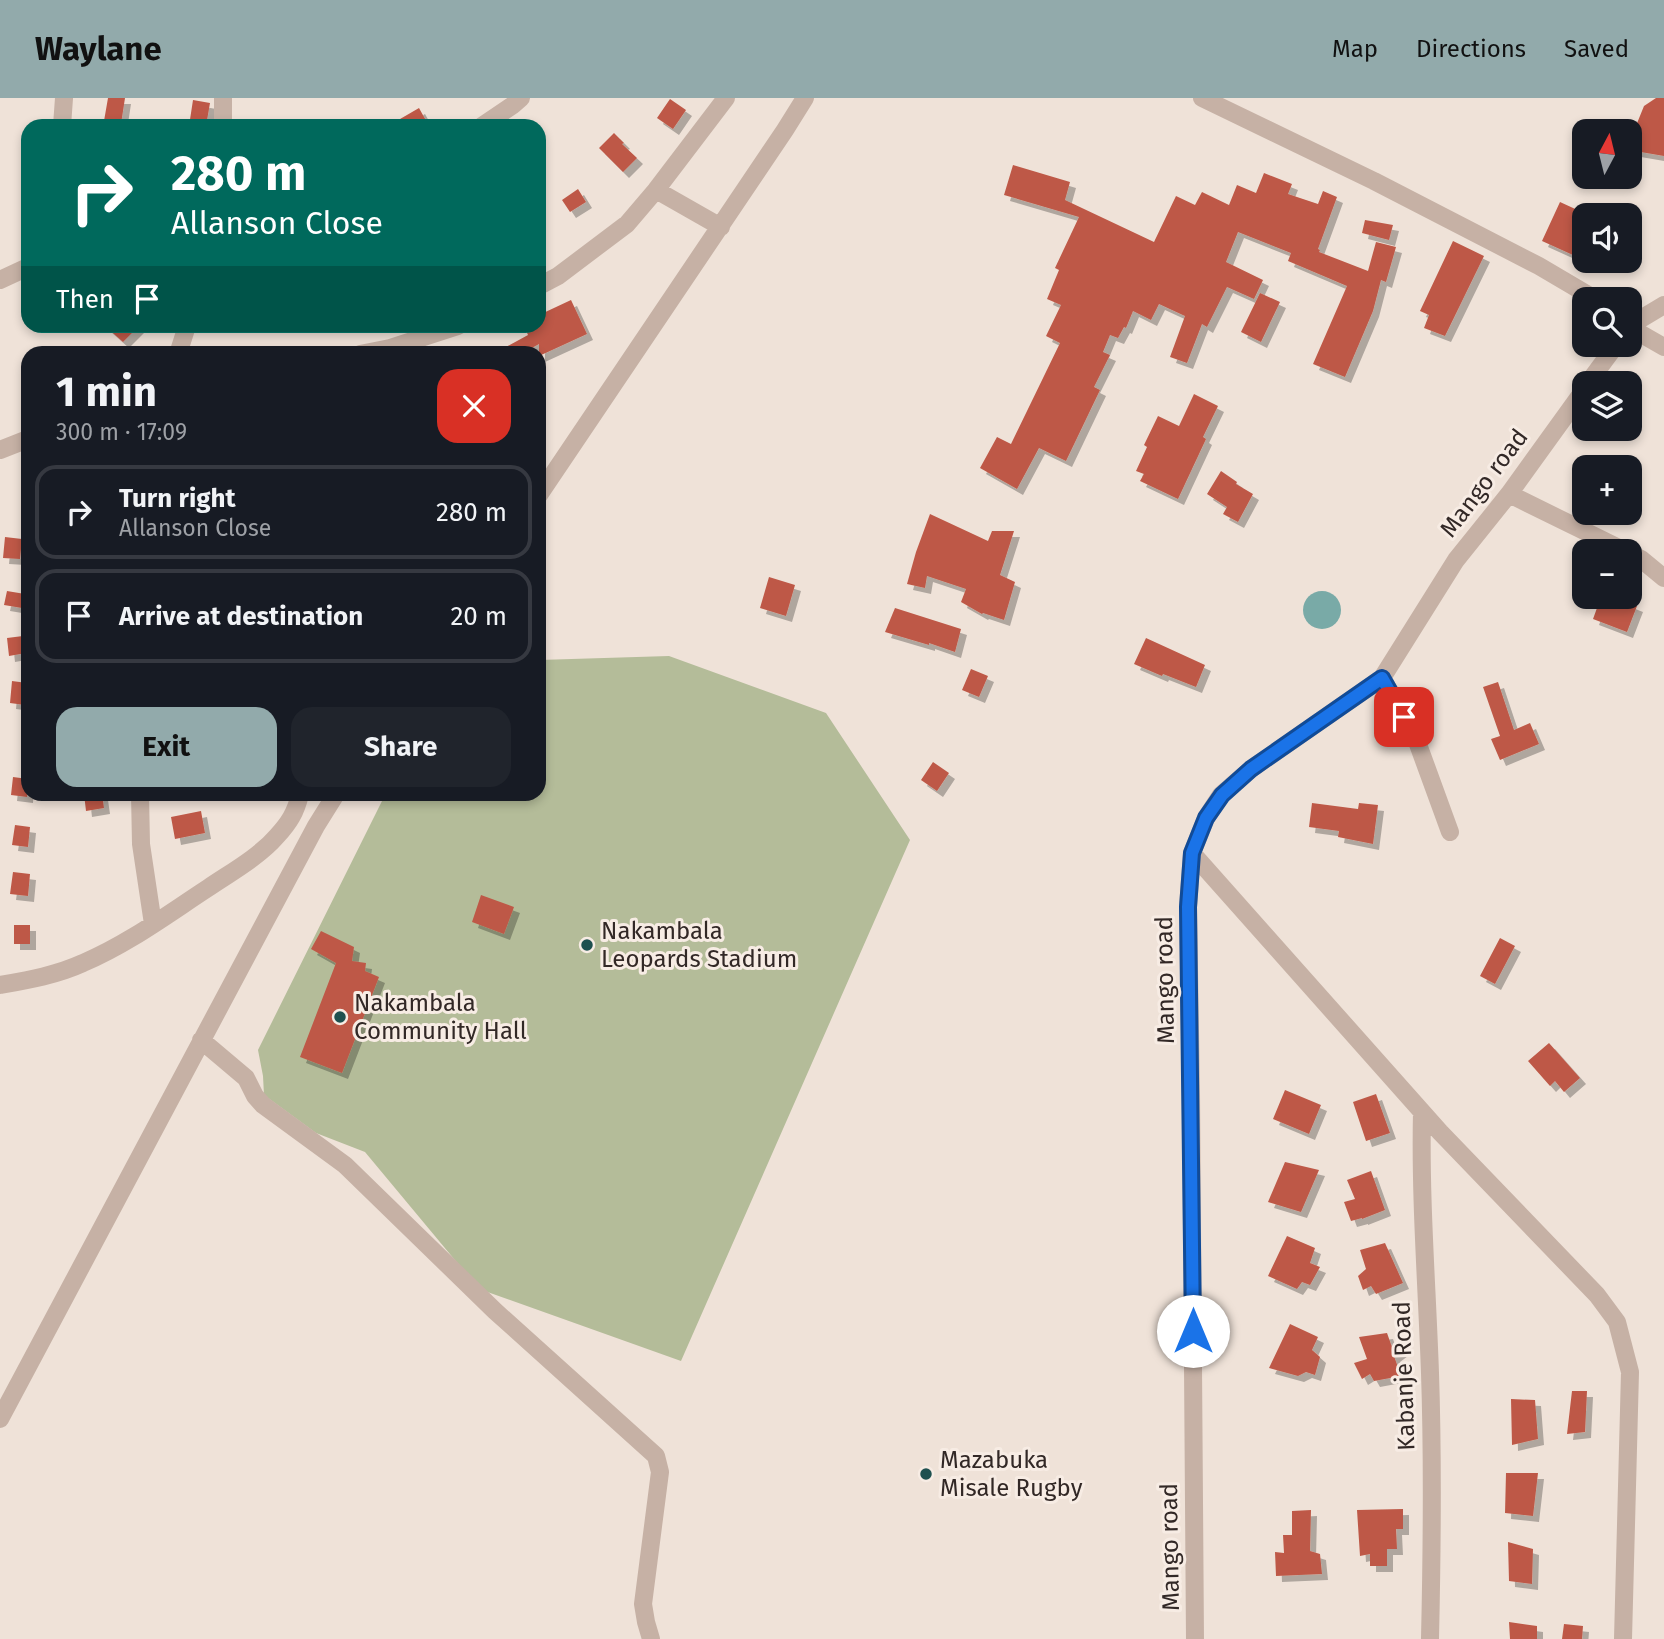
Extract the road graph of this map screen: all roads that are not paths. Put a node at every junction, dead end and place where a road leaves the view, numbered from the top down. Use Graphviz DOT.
graph roads {
  1 [pos="64,98"];
  2 [pos="223,98"];
  3 [pos="521,98"];
  4 [pos="726,98"];
  5 [pos="805,98"];
  6 [pos="1202,98"];
  7 [pos="62,119"];
  8 [pos="223,119"];
  9 [pos="492,119"];
  10 [pos="656,190"];
  11 [pos="721,227"];
  12 [pos="21,270"];
  13 [pos="0,279"];
  14 [pos="546,282"];
  15 [pos="1575,287"];
  16 [pos="1664,306"];
  17 [pos="1642,319"];
  18 [pos="436,333"];
  19 [pos="1642,334"];
  20 [pos="396,346"];
  21 [pos="1664,347"];
  22 [pos="1572,407"];
  23 [pos="21,442"];
  24 [pos="0,450"];
  25 [pos="546,485"];
  26 [pos="1509,494"];
  27 [pos="1601,539"];
  28 [pos="1642,560"];
  29 [pos="1664,578"];
  30 [pos="1382,678"];
  31 [pos="140,801"];
  32 [pos="332,801"];
  33 [pos="298,803"];
  34 [pos="316,826"];
  35 [pos="1450,832"];
  36 [pos="1192,853"];
  37 [pos="153,924"];
  38 [pos="0,985"];
  39 [pos="201,1040"];
  40 [pos="1422,1112"];
  41 [pos="0,1419"];
  42 [pos="651,1639"];
  43 [pos="1195,1639"];
  44 [pos="1430,1639"];
  45 [pos="1623,1639"];
  1 -- 7 [label="street"];
  2 -- 8 [label="street"];
  3 -- 9 [label="street"];
  4 -- 10 [label="street"];
  5 -- 11 [label="street"];
  6 -- 15 [label="street"];
  10 -- 11 [label="street"];
  10 -- 14 [label="street"];
  11 -- 25 [label="street"];
  12 -- 13 [label="street"];
  16 -- 17 [label="street"];
  18 -- 20 [label="street"];
  19 -- 21 [label="street"];
  22 -- 26 [label="street, Mango road"];
  23 -- 24 [label="street"];
  26 -- 27 [label="street"];
  26 -- 30 [label="street, Mango road"];
  28 -- 29 [label="street"];
  30 -- 35 [label="street"];
  30 -- 36 [label="street, Mango road"];
  31 -- 37 [label="street"];
  32 -- 34 [label="street"];
  33 -- 34 [label="street"];
  33 -- 37 [label="street"];
  34 -- 39 [label="street"];
  36 -- 40 [label="street"];
  36 -- 43 [label="street, Mango road"];
  37 -- 38 [label="street"];
  39 -- 41 [label="street"];
  39 -- 42 [label="street"];
  40 -- 44 [label="street, Kabanje Road"];
  40 -- 45 [label="street"];
}
